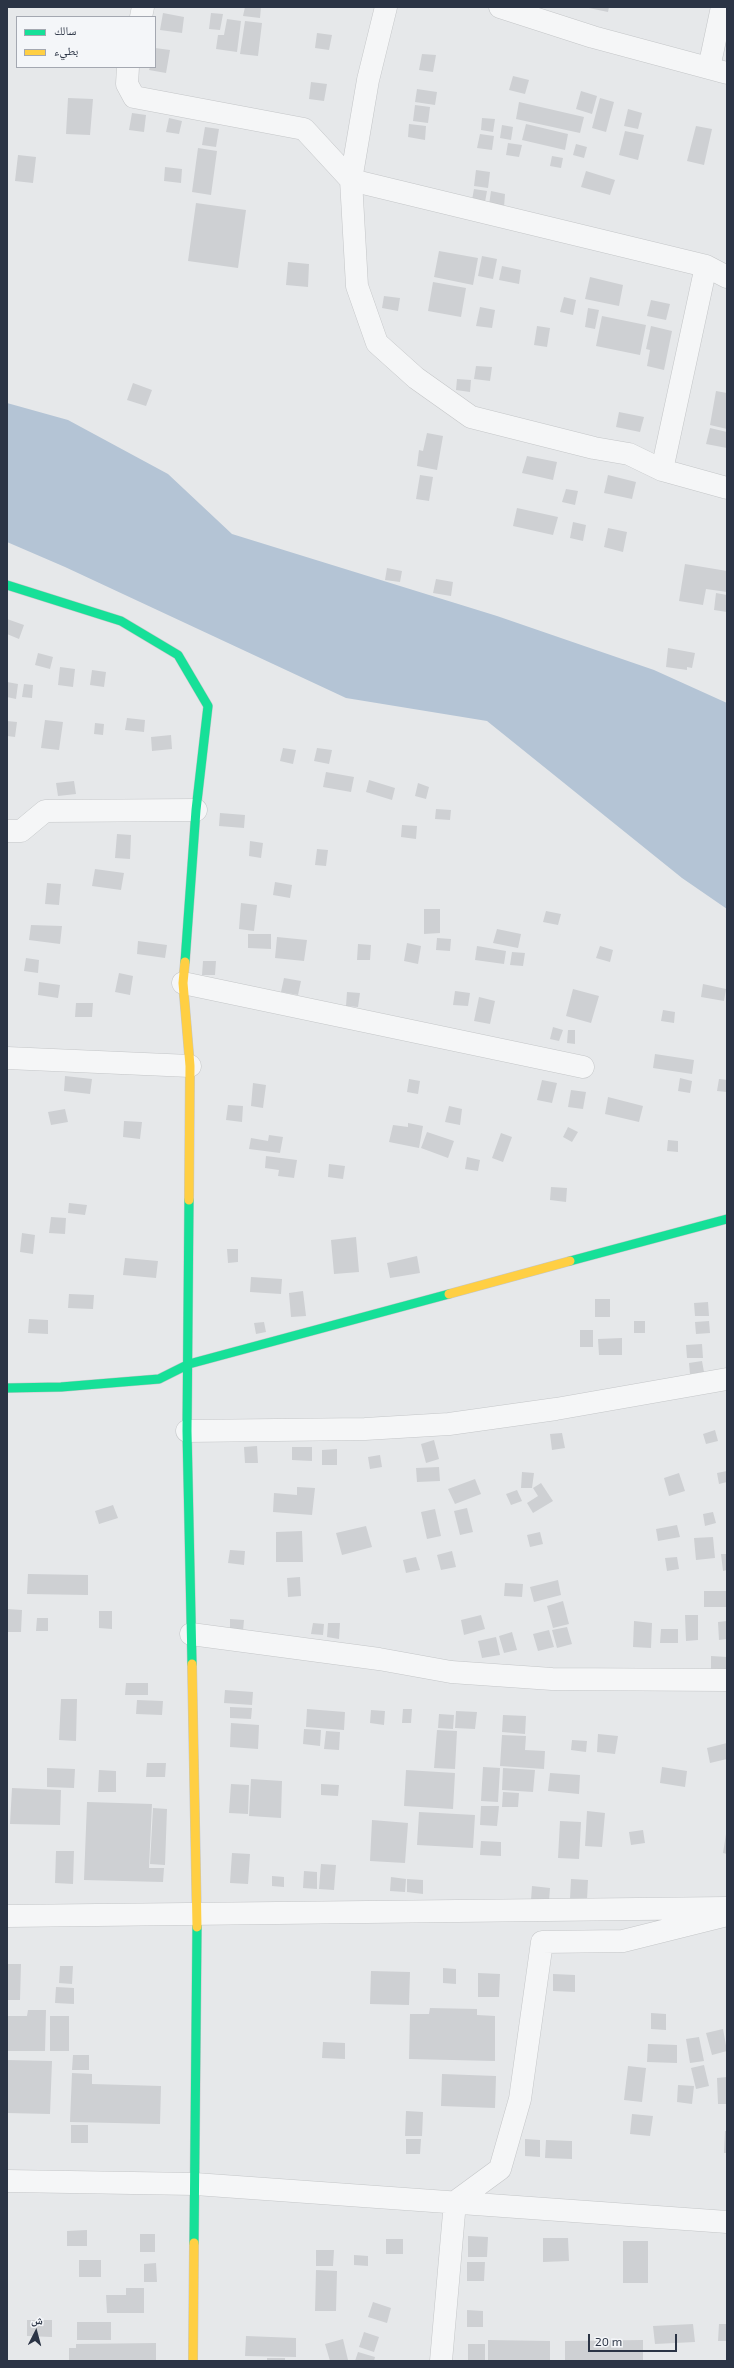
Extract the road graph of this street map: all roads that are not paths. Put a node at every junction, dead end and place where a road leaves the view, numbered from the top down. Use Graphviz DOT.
graph roads {
  1 [pos="386,7"];
  2 [pos="500,7"];
  3 [pos="722,7"];
  4 [pos="128,68"];
  5 [pos="718,71"];
  6 [pos="351,180"];
  7 [pos="706,266"];
  8 [pos="727,277"];
  9 [pos="662,470"];
  10 [pos="727,488"];
  11 [pos="7,585"];
  12 [pos="196,810"];
  13 [pos="7,831"];
  14 [pos="183,983"];
  15 [pos="7,1058"];
  16 [pos="190,1066"];
  17 [pos="583,1067"];
  18 [pos="727,1219"];
  19 [pos="189,1364"];
  20 [pos="727,1379"];
  21 [pos="7,1388"];
  22 [pos="187,1431"];
  23 [pos="191,1634"];
  24 [pos="727,1680"];
  25 [pos="727,1908"];
  26 [pos="198,1914"];
  27 [pos="727,1915"];
  28 [pos="7,1916"];
  29 [pos="7,2181"];
  30 [pos="195,2184"];
  31 [pos="455,2202"];
  32 [pos="727,2222"];
  33 [pos="193,2361"];
  34 [pos="441,2361"];
  1 -- 6 [label="street"];
  2 -- 5 [label="street"];
  3 -- 5 [label="street"];
  4 -- 6 [label="street"];
  6 -- 7 [label="street"];
  6 -- 9 [label="street"];
  7 -- 8 [label="street"];
  7 -- 9 [label="street"];
  9 -- 10 [label="street"];
  11 -- 12 [label="street"];
  12 -- 13 [label="street"];
  12 -- 14 [label="street"];
  14 -- 16 [label="street"];
  14 -- 17 [label="street"];
  15 -- 16 [label="street"];
  16 -- 19 [label="street"];
  18 -- 19 [label="street"];
  19 -- 21 [label="street"];
  19 -- 22 [label="street"];
  20 -- 22 [label="street"];
  22 -- 23 [label="street"];
  23 -- 24 [label="street"];
  23 -- 26 [label="street"];
  25 -- 26 [label="street"];
  26 -- 28 [label="street"];
  26 -- 30 [label="street"];
  27 -- 31 [label="street"];
  29 -- 30 [label="street"];
  30 -- 31 [label="street"];
  30 -- 33 [label="street"];
  31 -- 32 [label="street"];
  31 -- 34 [label="street"];
}
